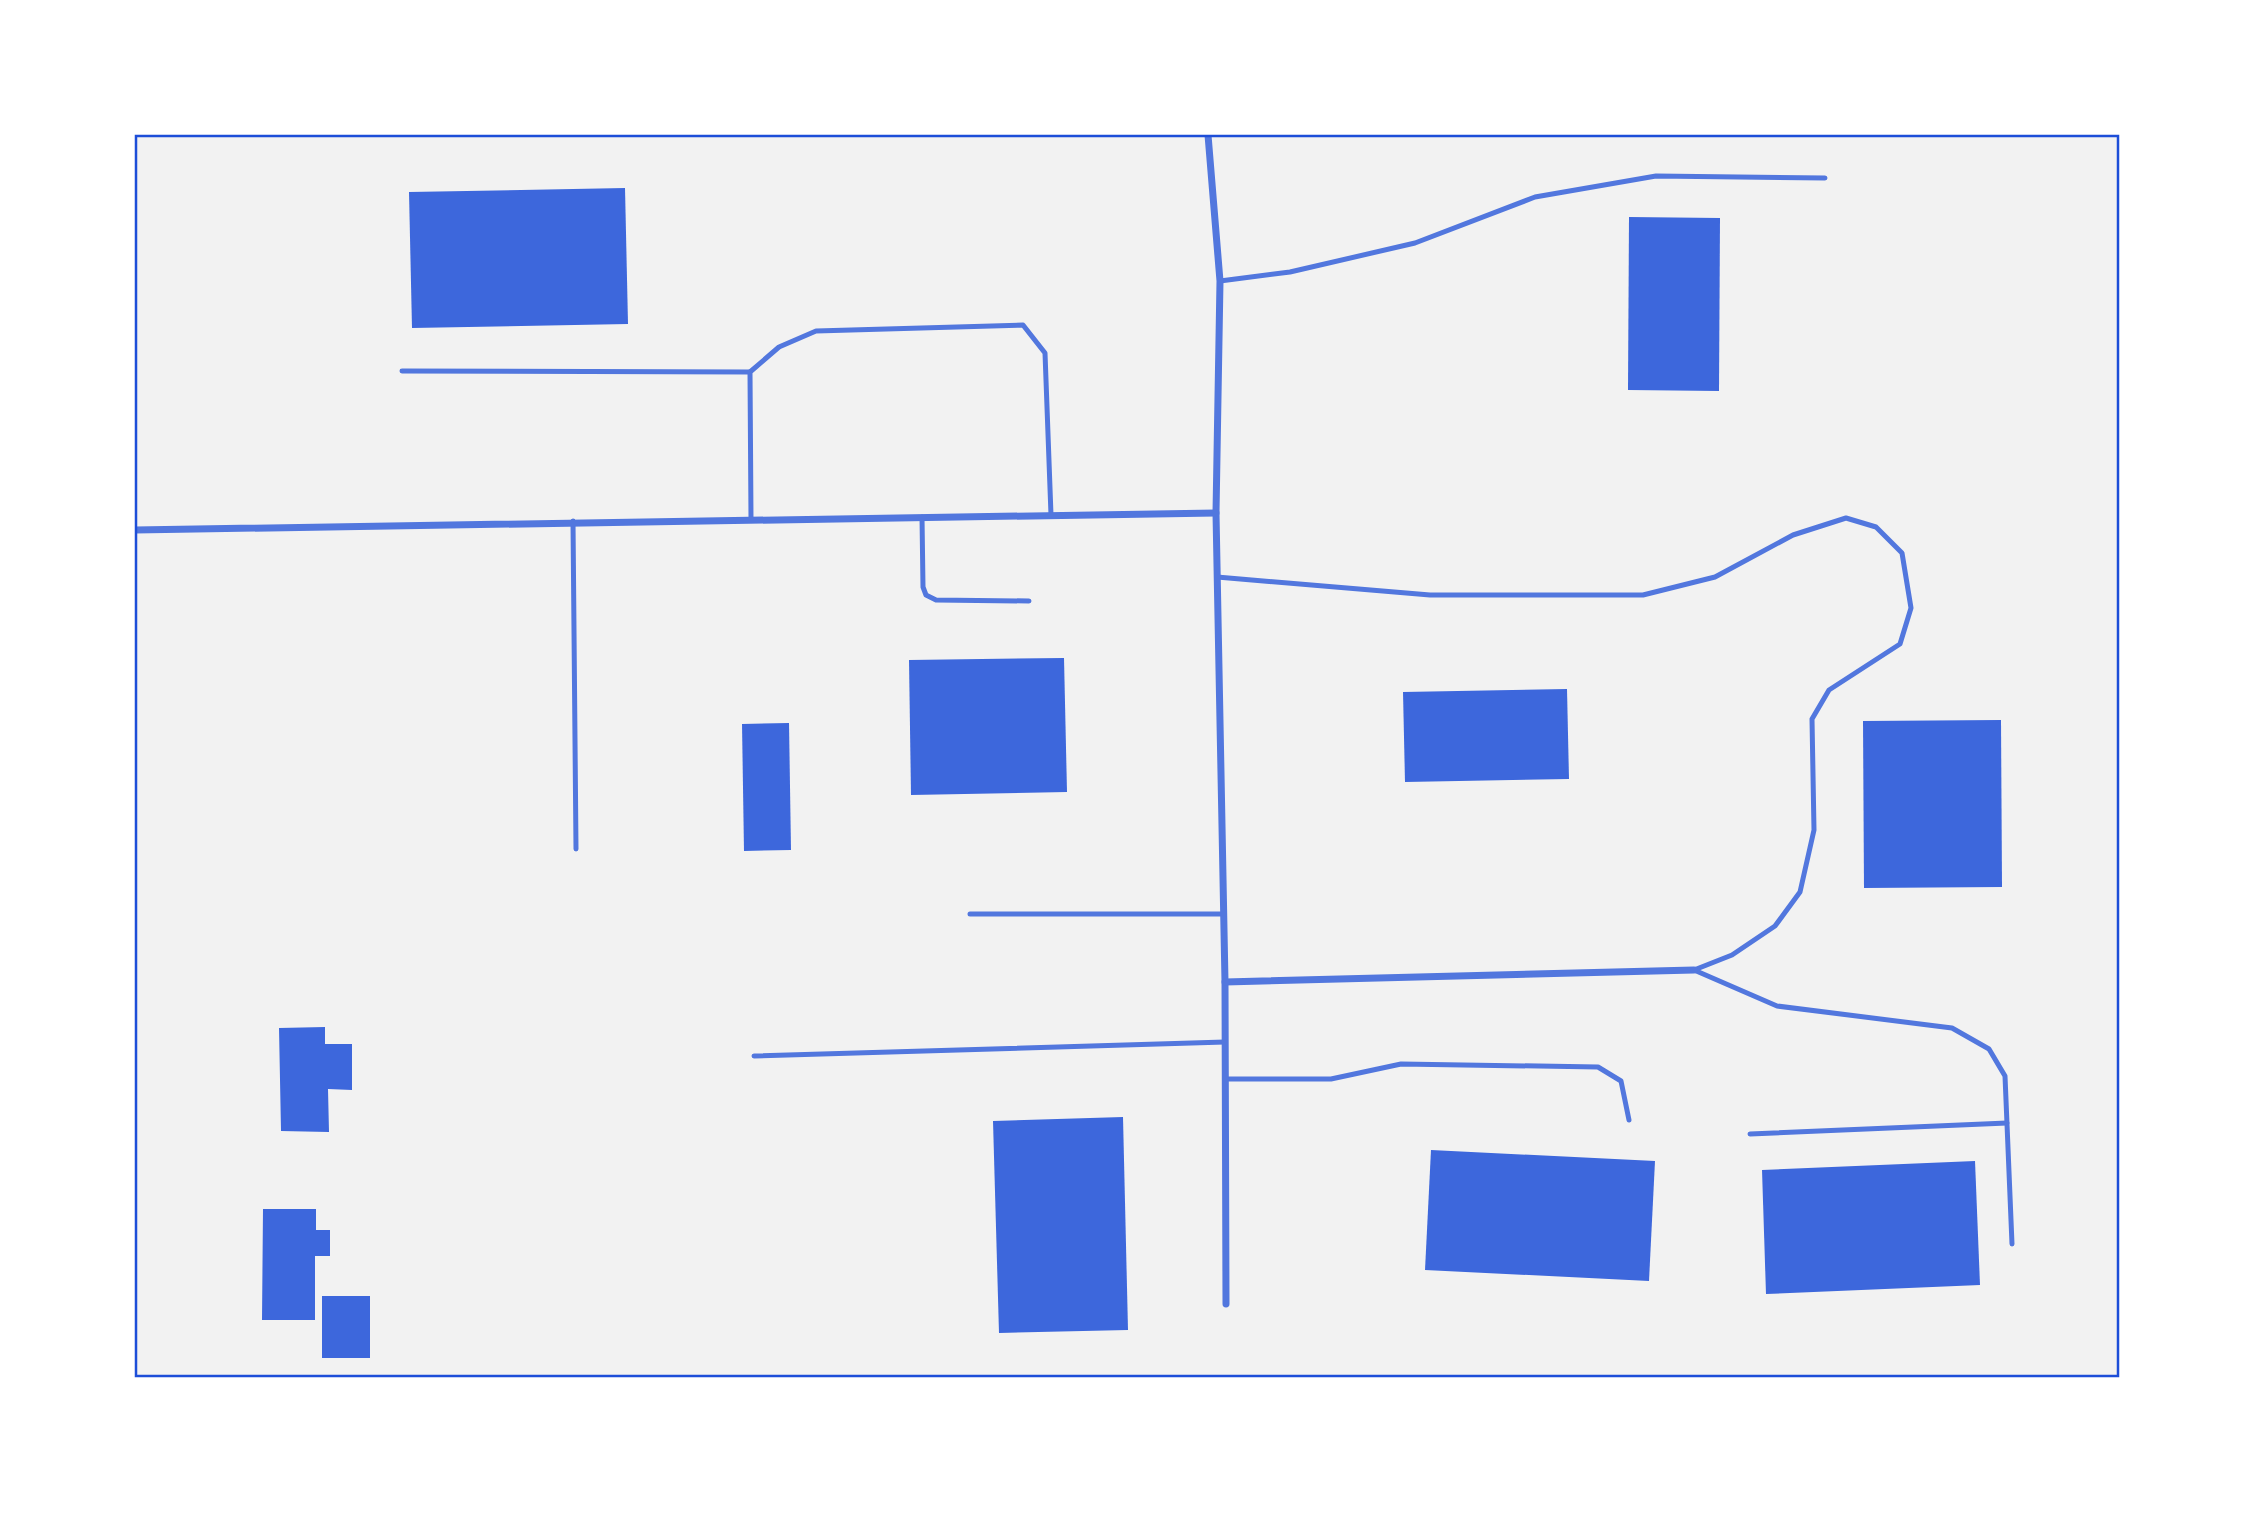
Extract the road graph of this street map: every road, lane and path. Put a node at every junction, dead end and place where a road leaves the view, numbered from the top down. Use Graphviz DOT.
graph roads {
  1 [pos="1208,135"];
  2 [pos="1825,178"];
  3 [pos="1220,281"];
  4 [pos="401,371"];
  5 [pos="750,372"];
  6 [pos="1216,513"];
  7 [pos="1051,515"];
  8 [pos="922,517"];
  9 [pos="751,519"];
  10 [pos="573,521"];
  11 [pos="135,530"];
  12 [pos="1217,577"];
  13 [pos="1029,601"];
  14 [pos="576,849"];
  15 [pos="970,914"];
  16 [pos="1224,914"];
  17 [pos="1694,970"];
  18 [pos="1225,982"];
  19 [pos="1226,1042"];
  20 [pos="754,1056"];
  21 [pos="1226,1079"];
  22 [pos="1629,1120"];
  23 [pos="2007,1123"];
  24 [pos="1750,1134"];
  25 [pos="2012,1244"];
  26 [pos="1226,1304"];
  1 -- 3 [label="street"];
  2 -- 3 [label="lane"];
  3 -- 6 [label="street"];
  4 -- 5 [label="lane"];
  5 -- 7 [label="lane"];
  5 -- 9 [label="lane"];
  6 -- 7 [label="street"];
  6 -- 12 [label="street"];
  7 -- 8 [label="street"];
  8 -- 9 [label="street"];
  8 -- 13 [label="lane"];
  9 -- 10 [label="street"];
  10 -- 11 [label="street"];
  10 -- 14 [label="lane"];
  12 -- 16 [label="street"];
  12 -- 17 [label="lane"];
  15 -- 16 [label="lane"];
  16 -- 18 [label="street"];
  17 -- 18 [label="street"];
  17 -- 23 [label="lane"];
  18 -- 19 [label="street"];
  19 -- 20 [label="lane"];
  19 -- 21 [label="street"];
  21 -- 22 [label="lane"];
  21 -- 26 [label="street"];
  23 -- 24 [label="lane"];
  23 -- 25 [label="lane"];
}
